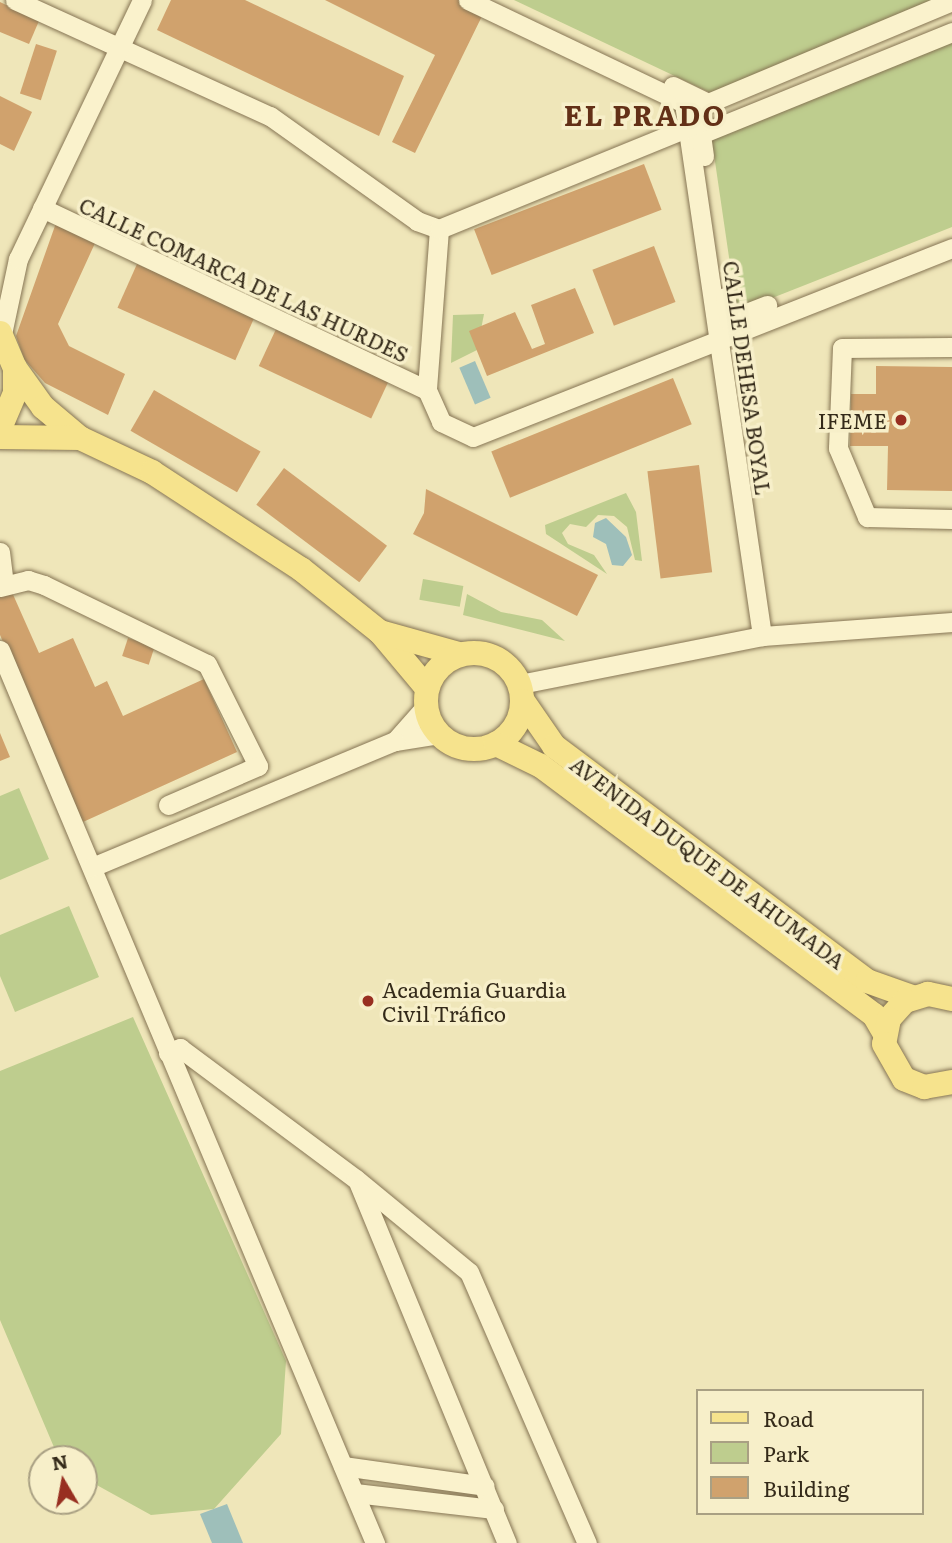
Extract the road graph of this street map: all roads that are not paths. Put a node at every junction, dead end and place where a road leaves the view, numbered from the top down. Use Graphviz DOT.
graph roads {
  1 [pos="15,0"];
  2 [pos="142,0"];
  3 [pos="468,0"];
  4 [pos="494,0"];
  5 [pos="952,1"];
  6 [pos="952,20"];
  7 [pos="952,32"];
  8 [pos="118,51"];
  9 [pos="690,127"];
  10 [pos="42,208"];
  11 [pos="439,229"];
  12 [pos="952,237"];
  13 [pos="952,248"];
  14 [pos="18,259"];
  15 [pos="0,275"];
  16 [pos="1,333"];
  17 [pos="719,339"];
  18 [pos="952,347"];
  19 [pos="15,368"];
  20 [pos="427,390"];
  21 [pos="0,429"];
  22 [pos="0,437"];
  23 [pos="80,438"];
  24 [pos="952,519"];
  25 [pos="0,552"];
  26 [pos="2,586"];
  27 [pos="952,622"];
  28 [pos="380,632"];
  29 [pos="762,636"];
  30 [pos="0,650"];
  31 [pos="459,654"];
  32 [pos="521,693"];
  33 [pos="426,697"];
  34 [pos="440,734"];
  35 [pos="395,741"];
  36 [pos="496,744"];
  37 [pos="168,805"];
  38 [pos="92,867"];
  39 [pos="948,994"];
  40 [pos="912,998"];
  41 [pos="884,1032"];
  42 [pos="169,1052"];
  43 [pos="952,1082"];
  44 [pos="356,1178"];
  45 [pos="343,1466"];
  46 [pos="485,1486"];
  47 [pos="355,1493"];
  48 [pos="494,1508"];
  49 [pos="375,1543"];
  50 [pos="508,1543"];
  51 [pos="587,1543"];
  1 -- 8 [label="street"];
  2 -- 8 [label="street"];
  3 -- 9 [label="street"];
  4 -- 5 [label="street"];
  6 -- 9 [label="street"];
  7 -- 12 [label="street"];
  8 -- 10 [label="street"];
  8 -- 11 [label="street"];
  9 -- 11 [label="street"];
  9 -- 17 [label="street, CALLE DEHESA BOYAL"];
  10 -- 14 [label="street"];
  10 -- 20 [label="street, CALLE COMARCA DE LAS HURDES"];
  11 -- 20 [label="street"];
  13 -- 17 [label="street"];
  14 -- 15 [label="street"];
  14 -- 16 [label="street"];
  16 -- 19 [label="main road"];
  17 -- 20 [label="street"];
  17 -- 29 [label="street, CALLE DEHESA BOYAL"];
  18 -- 24 [label="street"];
  19 -- 21 [label="main road"];
  19 -- 23 [label="main road"];
  22 -- 23 [label="main road"];
  23 -- 28 [label="main road"];
  25 -- 26 [label="street"];
  26 -- 37 [label="street"];
  27 -- 29 [label="street"];
  28 -- 31 [label="main road"];
  28 -- 33 [label="main road"];
  29 -- 32 [label="street"];
  30 -- 38 [label="street"];
  31 -- 32 [label="main road"];
  31 -- 33 [label="main road"];
  32 -- 36 [label="main road"];
  32 -- 40 [label="main road, AVENIDA DUQUE DE AHUMADA"];
  33 -- 34 [label="main road"];
  33 -- 35 [label="street"];
  34 -- 35 [label="street"];
  34 -- 36 [label="main road"];
  35 -- 38 [label="street"];
  36 -- 41 [label="main road, AVENIDA DUQUE DE AHUMADA"];
  38 -- 42 [label="street"];
  39 -- 40 [label="main road"];
  40 -- 41 [label="main road"];
  41 -- 43 [label="main road"];
  42 -- 44 [label="street"];
  42 -- 45 [label="street"];
  44 -- 46 [label="street"];
  44 -- 51 [label="street"];
  45 -- 46 [label="street"];
  45 -- 47 [label="street"];
  46 -- 48 [label="street"];
  47 -- 48 [label="street"];
  47 -- 49 [label="street"];
  48 -- 50 [label="street"];
}
